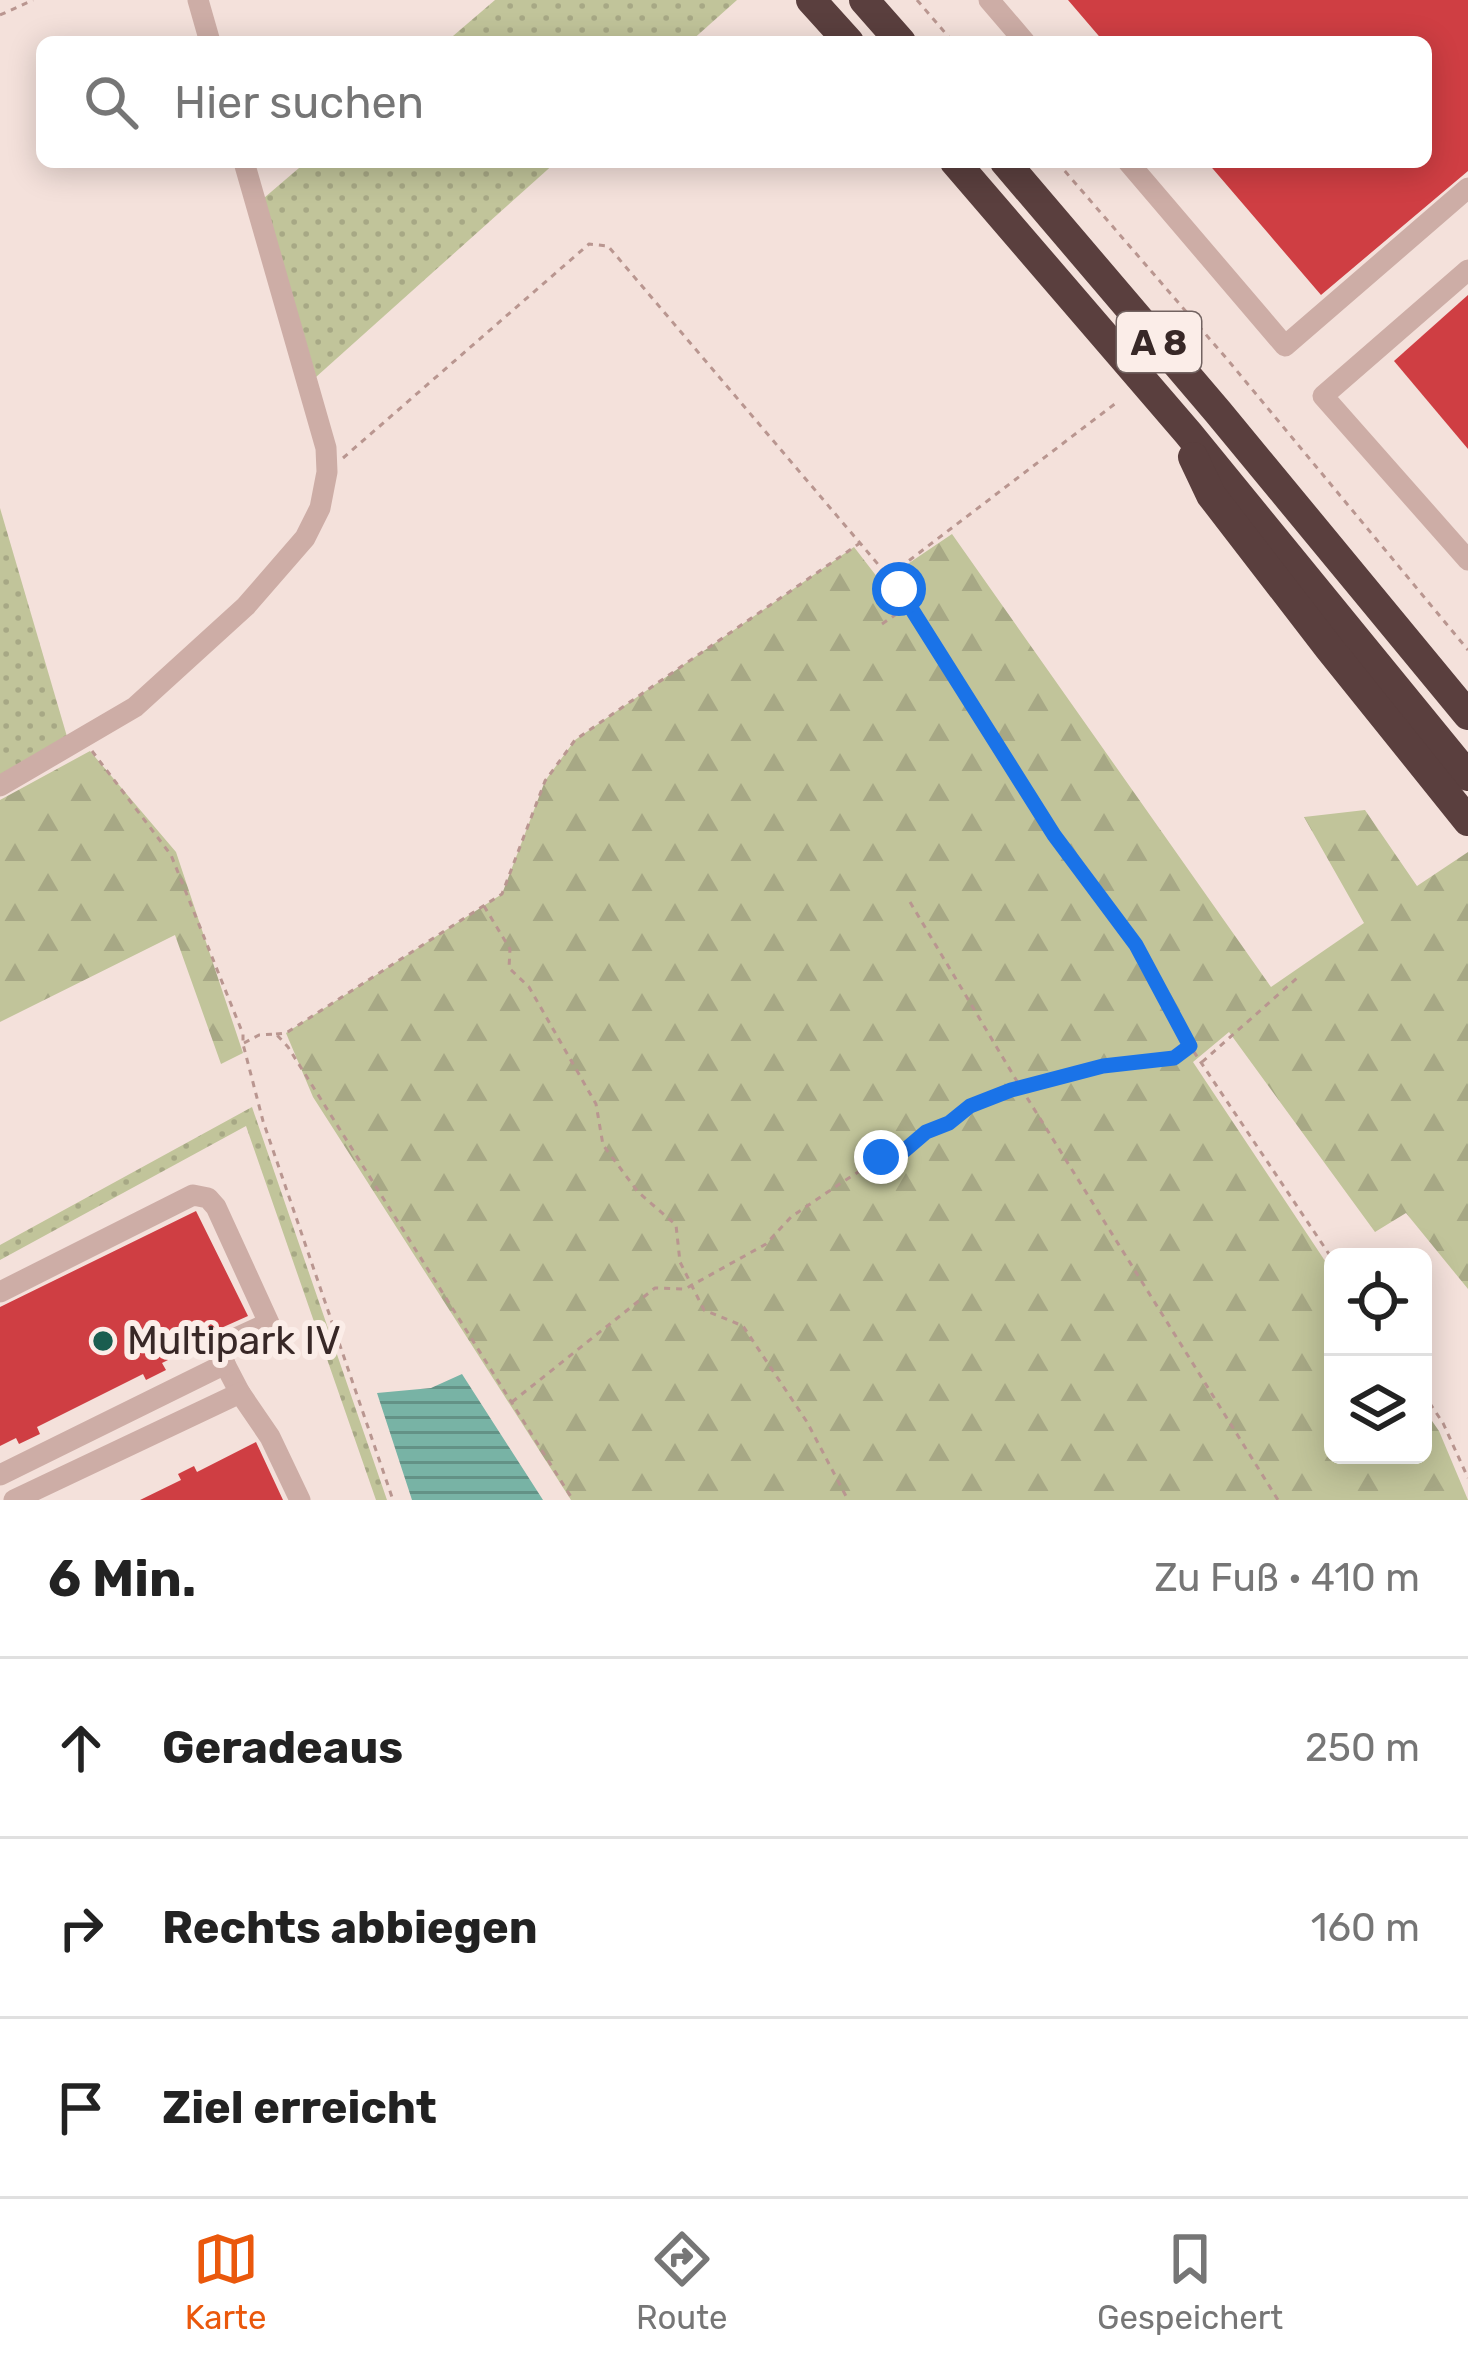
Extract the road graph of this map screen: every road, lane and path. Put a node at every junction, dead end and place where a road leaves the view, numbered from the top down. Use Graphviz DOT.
graph roads {
  1 [pos="33,0"];
  2 [pos="198,0"];
  3 [pos="811,0"];
  4 [pos="864,0"];
  5 [pos="917,0"];
  6 [pos="989,0"];
  7 [pos="0,15"];
  8 [pos="208,36"];
  9 [pos="844,36"];
  10 [pos="896,36"];
  11 [pos="948,36"];
  12 [pos="1020,36"];
  13 [pos="246,168"];
  14 [pos="960,168"];
  15 [pos="1010,168"];
  16 [pos="1062,168"];
  17 [pos="1133,168"];
  18 [pos="1468,188"];
  19 [pos="1468,270"];
  20 [pos="1116,403"];
  21 [pos="1188,433"];
  22 [pos="327,472"];
  23 [pos="860,543"];
  24 [pos="1468,560"];
  25 [pos="888,576"];
  26 [pos="910,605"];
  27 [pos="882,624"];
  28 [pos="1468,650"];
  29 [pos="1468,715"];
  30 [pos="83,740"];
  31 [pos="1468,776"];
  32 [pos="0,786"];
  33 [pos="1468,820"];
  34 [pos="910,902"];
  35 [pos="484,905"];
  36 [pos="1297,978"];
  37 [pos="276,1034"];
  38 [pos="243,1044"];
  39 [pos="1190,1046"];
  40 [pos="1201,1063"];
  41 [pos="1021,1088"];
  42 [pos="1325,1248"];
  43 [pos="692,1285"];
  44 [pos="0,1292"];
  45 [pos="225,1364"];
  46 [pos="240,1393"];
  47 [pos="512,1402"];
  48 [pos="1432,1406"];
  49 [pos="0,1475"];
  50 [pos="1468,1478"];
  51 [pos="14,1500"];
  52 [pos="300,1500"];
  53 [pos="393,1500"];
  54 [pos="573,1500"];
  55 [pos="848,1500"];
  56 [pos="1278,1500"];
  1 -- 7 [label="path"];
  2 -- 8 [label="street"];
  3 -- 9 [label="highway"];
  4 -- 10 [label="highway"];
  5 -- 11 [label="path"];
  6 -- 12 [label="street"];
  13 -- 22 [label="street"];
  14 -- 21 [label="highway, A 8"];
  15 -- 29 [label="highway, A 8"];
  16 -- 28 [label="path"];
  17 -- 18 [label="street"];
  19 -- 24 [label="street"];
  20 -- 25 [label="path"];
  21 -- 31 [label="highway, A 8"];
  21 -- 33 [label="highway"];
  22 -- 23 [label="path"];
  22 -- 30 [label="street"];
  23 -- 25 [label="path"];
  23 -- 35 [label="path"];
  25 -- 26 [label="path"];
  26 -- 27 [label="path"];
  26 -- 39 [label="path"];
  30 -- 32 [label="street"];
  30 -- 38 [label="path"];
  34 -- 41 [label="path"];
  35 -- 37 [label="path"];
  35 -- 43 [label="path"];
  36 -- 40 [label="path"];
  37 -- 38 [label="path"];
  37 -- 47 [label="path"];
  38 -- 53 [label="path"];
  39 -- 40 [label="path"];
  39 -- 41 [label="path"];
  40 -- 42 [label="path"];
  41 -- 43 [label="path"];
  41 -- 56 [label="path"];
  43 -- 47 [label="path"];
  43 -- 55 [label="path"];
  44 -- 45 [label="street"];
  45 -- 46 [label="street"];
  45 -- 49 [label="street"];
  46 -- 51 [label="street"];
  46 -- 52 [label="street"];
  47 -- 54 [label="path"];
  48 -- 50 [label="path"];
}
